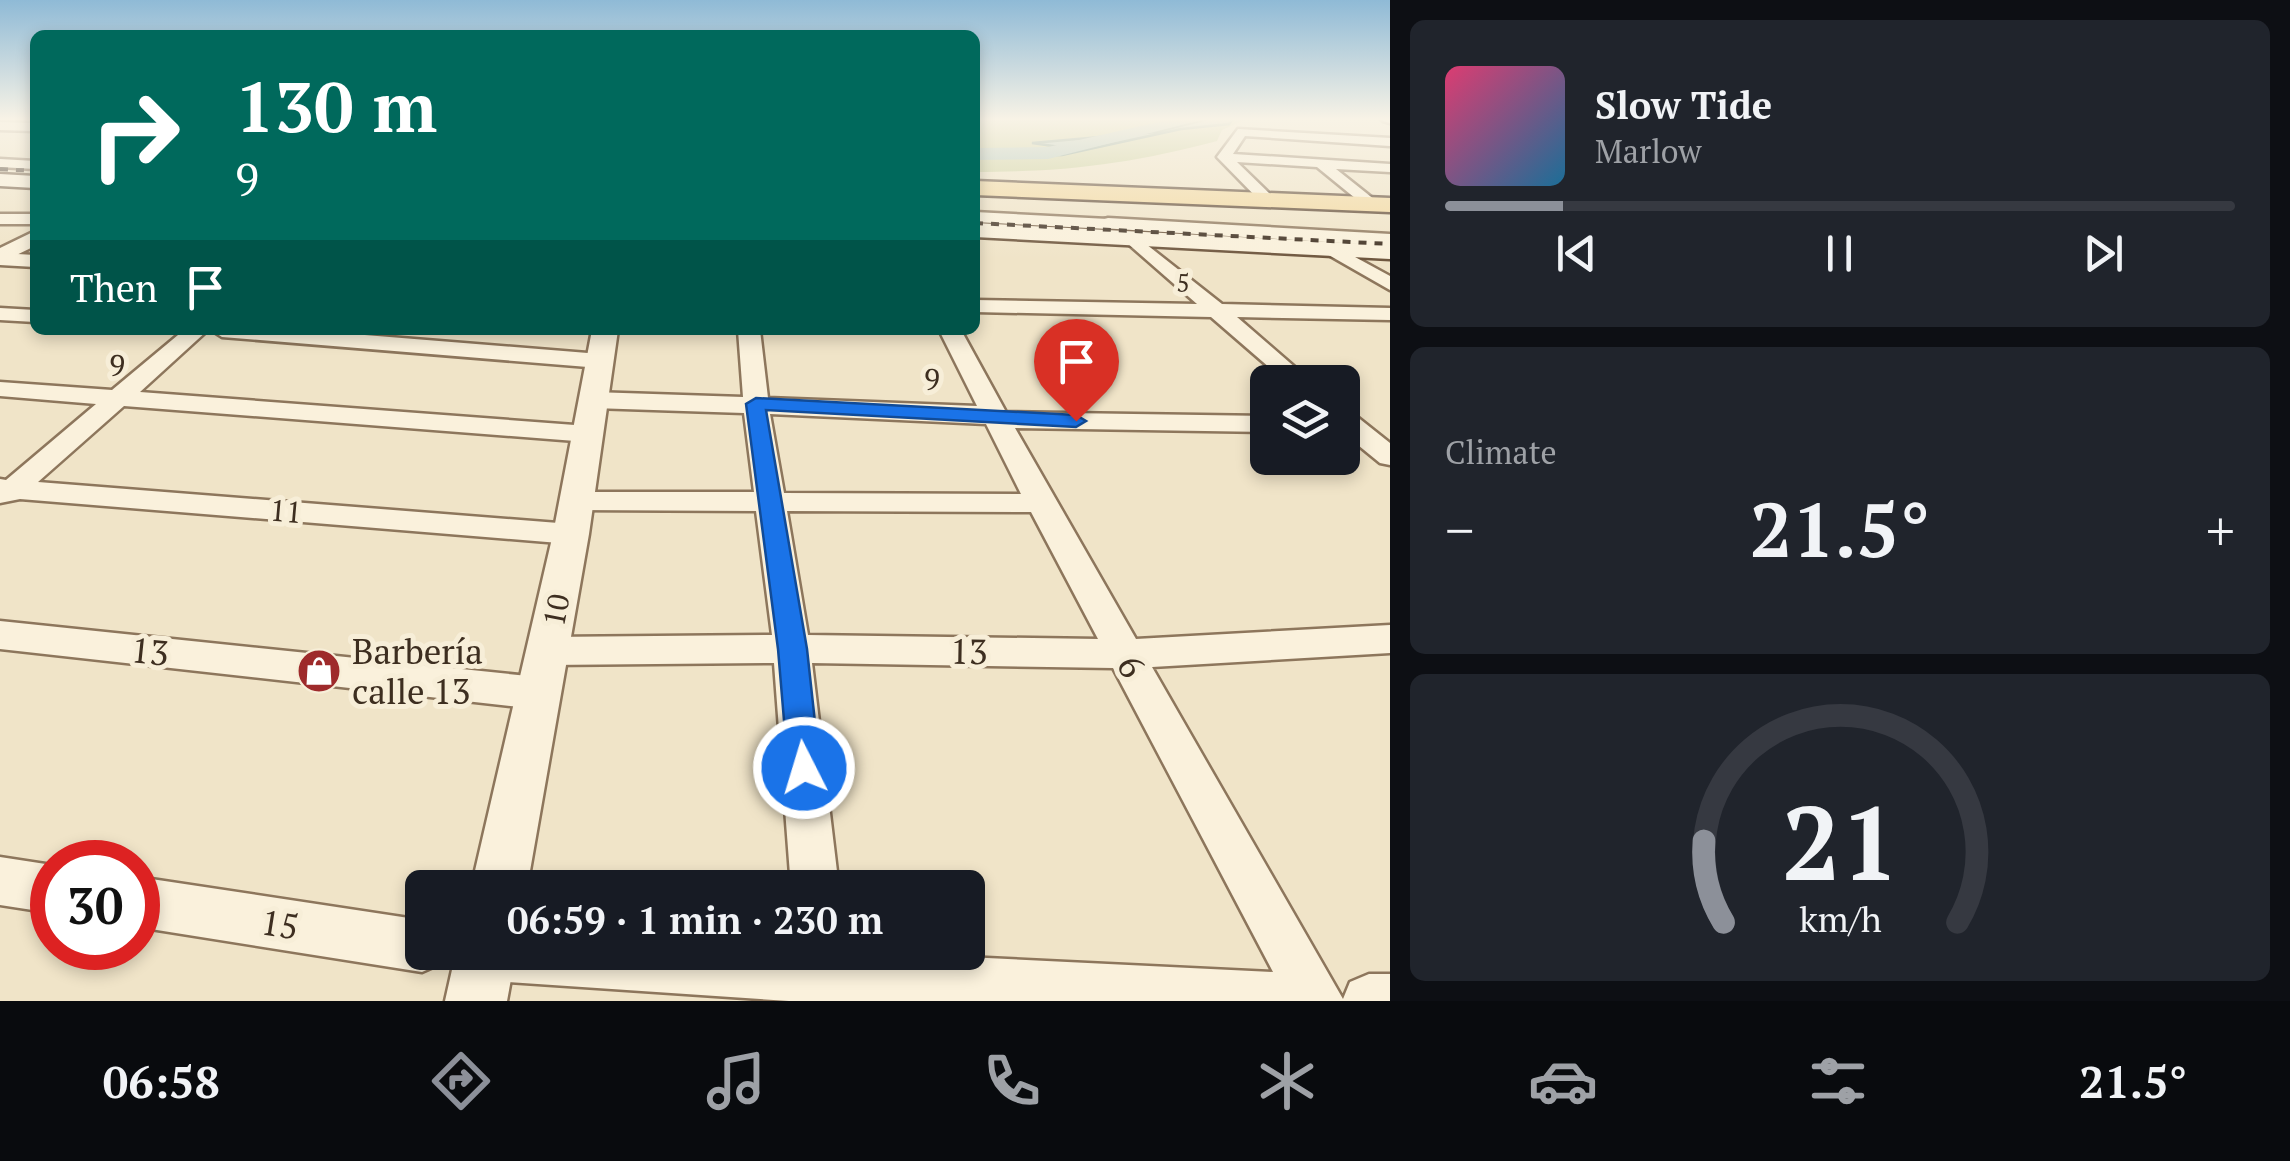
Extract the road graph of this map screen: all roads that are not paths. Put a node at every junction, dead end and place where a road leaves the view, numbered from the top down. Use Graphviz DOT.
graph roads {
  1 [pos="1233,166"];
  2 [pos="1323,166"];
  3 [pos="1350,166"];
  4 [pos="1390,168"];
  5 [pos="0,180"];
  6 [pos="30,182"];
  7 [pos="980,188"];
  8 [pos="1079,193"];
  9 [pos="1268,200"];
  10 [pos="1381,204"];
  11 [pos="980,218"];
  12 [pos="30,219"];
  13 [pos="0,220"];
  14 [pos="980,230"];
  15 [pos="1120,233"];
  16 [pos="30,240"];
  17 [pos="1390,240"];
  18 [pos="1333,250"];
  19 [pos="1390,252"];
  20 [pos="0,258"];
  21 [pos="30,261"];
  22 [pos="1390,284"];
  23 [pos="980,306"];
  24 [pos="1214,310"];
  25 [pos="0,314"];
  26 [pos="1390,314"];
  27 [pos="30,316"];
  28 [pos="190,335"];
  29 [pos="259,335"];
  30 [pos="749,335"];
  31 [pos="953,335"];
  32 [pos="1280,365"];
  33 [pos="596,381"];
  34 [pos="0,389"];
  35 [pos="117,398"];
  36 [pos="756,404"];
  37 [pos="1000,420"];
  38 [pos="1250,424"];
  39 [pos="1360,424"];
  40 [pos="1390,425"];
  41 [pos="1360,434"];
  42 [pos="1390,457"];
  43 [pos="4,492"];
  44 [pos="770,501"];
  45 [pos="1041,503"];
  46 [pos="574,518"];
  47 [pos="0,635"];
  48 [pos="1390,639"];
  49 [pos="792,649"];
  50 [pos="548,651"];
  51 [pos="1124,654"];
  52 [pos="538,693"];
  53 [pos="503,870"];
  54 [pos="813,870"];
  55 [pos="0,881"];
  56 [pos="30,886"];
  57 [pos="160,905"];
  58 [pos="405,943"];
  59 [pos="623,970"];
  60 [pos="824,977"];
  61 [pos="1308,1001"];
  62 [pos="1317,1001"];
  63 [pos="1370,1001"];
  64 [pos="1390,1001"];
  1 -- 9 [label="street"];
  2 -- 10 [label="street"];
  3 -- 4 [label="street"];
  5 -- 6 [label="main road"];
  7 -- 8 [label="main road"];
  8 -- 9 [label="main road"];
  8 -- 15 [label="street"];
  9 -- 10 [label="main road"];
  11 -- 15 [label="street"];
  12 -- 13 [label="street"];
  14 -- 15 [label="main road"];
  15 -- 17 [label="street"];
  15 -- 18 [label="main road"];
  15 -- 24 [label="street"];
  16 -- 20 [label="street"];
  18 -- 19 [label="main road"];
  18 -- 22 [label="street"];
  20 -- 21 [label="street"];
  23 -- 24 [label="street, 5"];
  24 -- 26 [label="street, 5"];
  24 -- 32 [label="street"];
  25 -- 27 [label="street"];
  28 -- 35 [label="street"];
  29 -- 33 [label="street"];
  30 -- 36 [label="street"];
  31 -- 37 [label="street, 6"];
  33 -- 35 [label="street, 9"];
  33 -- 36 [label="street, 9"];
  33 -- 46 [label="street, 10"];
  34 -- 35 [label="street, 9"];
  35 -- 43 [label="street"];
  36 -- 37 [label="street, 9"];
  36 -- 44 [label="street"];
  37 -- 38 [label="street, 9"];
  37 -- 45 [label="street, 6"];
  39 -- 40 [label="street"];
  41 -- 42 [label="street"];
  43 -- 46 [label="street, 11"];
  44 -- 45 [label="street, 11"];
  44 -- 46 [label="street, 11"];
  44 -- 49 [label="street"];
  45 -- 51 [label="street, 6"];
  46 -- 50 [label="street, 10"];
  47 -- 52 [label="street, 13"];
  48 -- 51 [label="street, 13"];
  49 -- 50 [label="street, 13"];
  49 -- 51 [label="street, 13"];
  49 -- 54 [label="street"];
  50 -- 52 [label="street, 10"];
  51 -- 62 [label="street, 6"];
  52 -- 53 [label="street, 10"];
  55 -- 56 [label="street"];
  57 -- 58 [label="street, 15"];
  59 -- 60 [label="street"];
  60 -- 61 [label="street"];
  63 -- 64 [label="street"];
}
